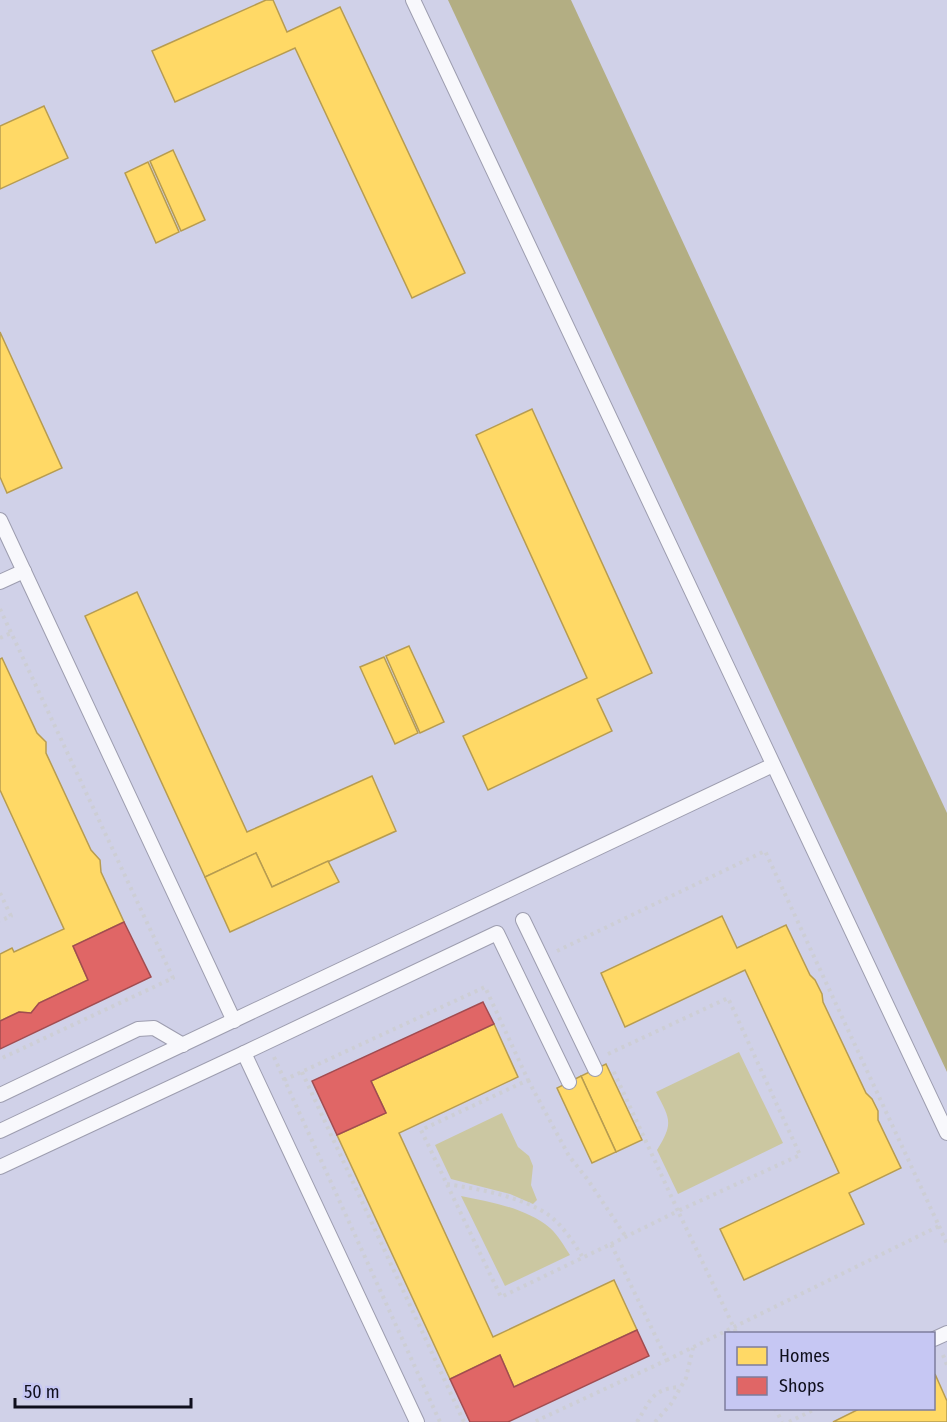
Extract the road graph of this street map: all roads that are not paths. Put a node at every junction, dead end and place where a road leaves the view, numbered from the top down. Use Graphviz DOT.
graph roads {
  1 [pos="413,0"];
  2 [pos="0,520"];
  3 [pos="24,571"];
  4 [pos="0,582"];
  5 [pos="773,765"];
  6 [pos="523,920"];
  7 [pos="234,1021"];
  8 [pos="183,1045"];
  9 [pos="244,1053"];
  10 [pos="595,1069"];
  11 [pos="569,1082"];
  12 [pos="0,1095"];
  13 [pos="0,1131"];
  14 [pos="947,1133"];
  15 [pos="0,1167"];
  16 [pos="417,1422"];
  1 -- 5 [label="lane"];
  2 -- 3 [label="lane"];
  3 -- 4 [label="lane"];
  3 -- 7 [label="lane"];
  5 -- 7 [label="lane"];
  5 -- 14 [label="lane"];
  6 -- 10 [label="lane"];
  7 -- 8 [label="lane"];
  8 -- 12 [label="lane"];
  8 -- 13 [label="lane"];
  9 -- 11 [label="lane"];
  9 -- 15 [label="lane"];
  9 -- 16 [label="lane"];
}
